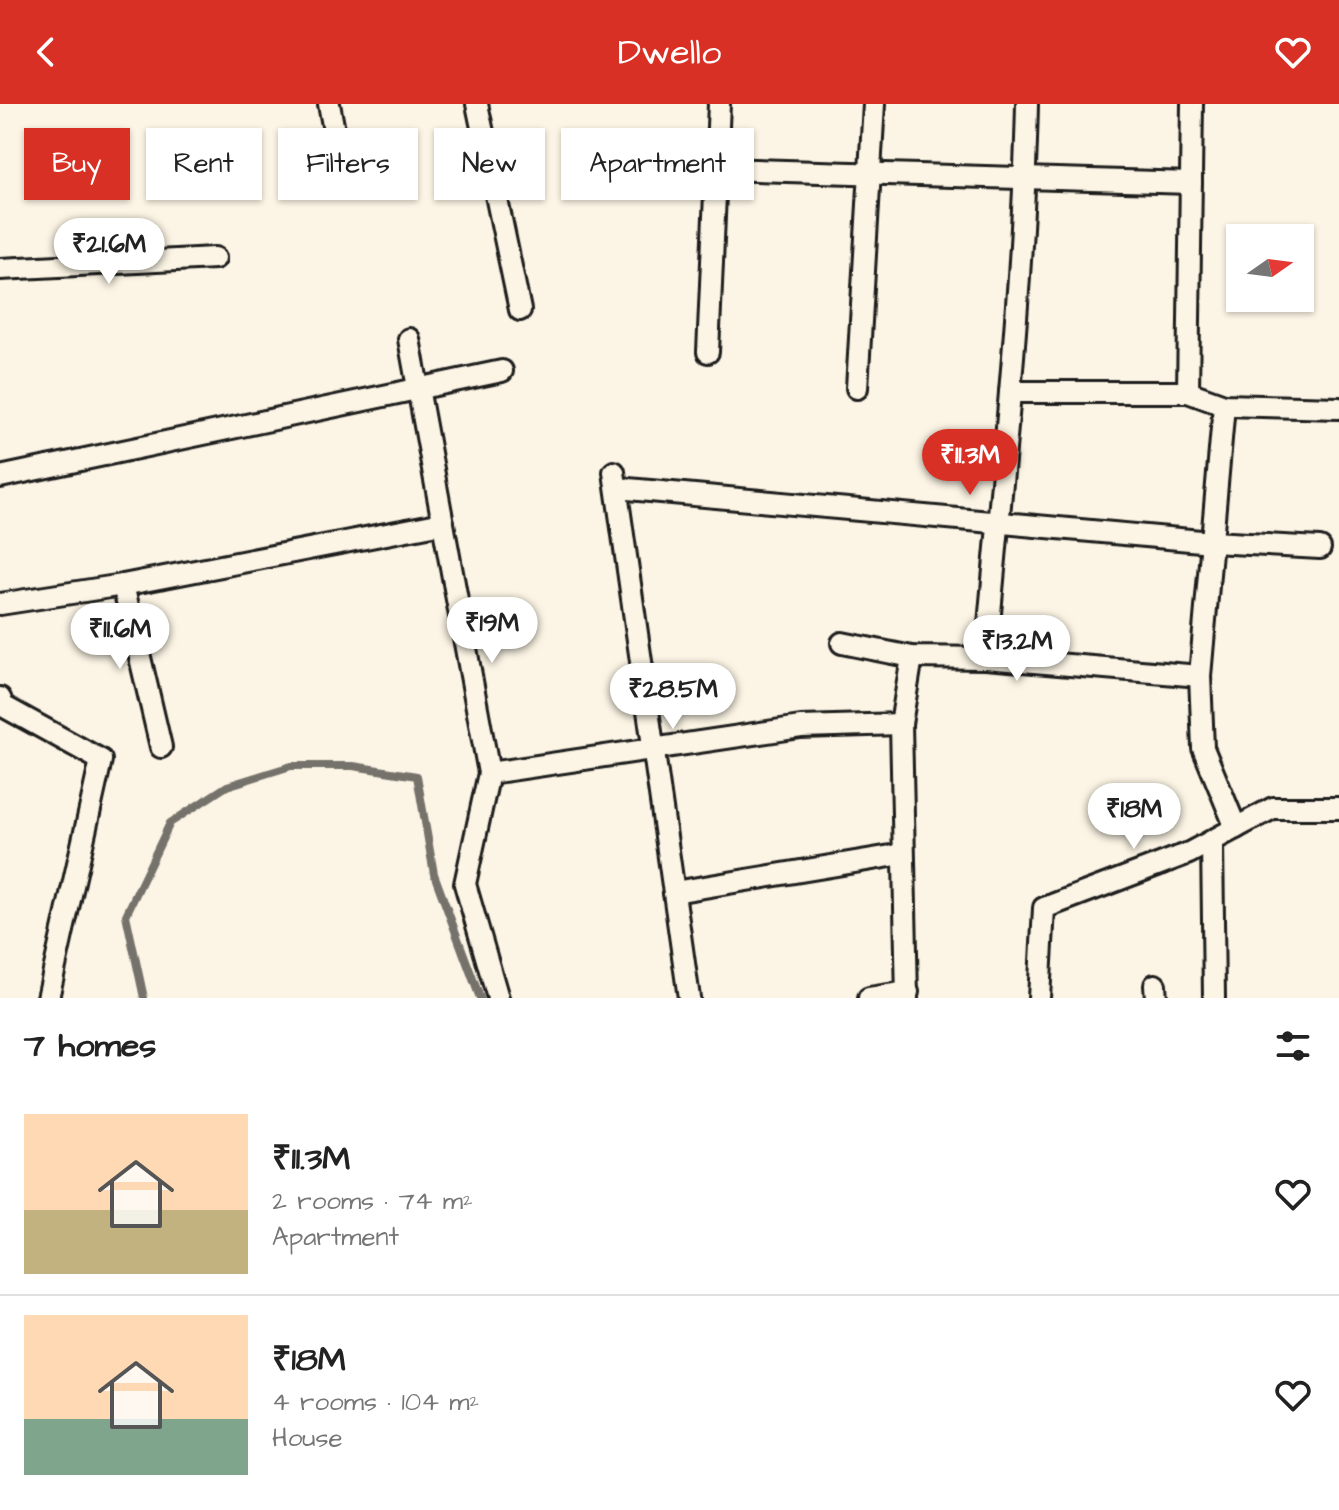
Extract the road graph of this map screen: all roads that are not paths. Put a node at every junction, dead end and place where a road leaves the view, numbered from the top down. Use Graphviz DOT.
graph roads {
  1 [pos="329,104"];
  2 [pos="477,104"];
  3 [pos="719,104"];
  4 [pos="874,104"];
  5 [pos="1027,104"];
  6 [pos="1192,104"];
  7 [pos="334,128"];
  8 [pos="719,128"];
  9 [pos="754,170"];
  10 [pos="870,174"];
  11 [pos="1026,178"];
  12 [pos="1191,183"];
  13 [pos="717,200"];
  14 [pos="215,258"];
  15 [pos="0,269"];
  16 [pos="520,310"];
  17 [pos="409,339"];
  18 [pos="708,352"];
  19 [pos="502,371"];
  20 [pos="418,388"];
  21 [pos="857,388"];
  22 [pos="1010,392"];
  23 [pos="1188,392"];
  24 [pos="1224,405"];
  25 [pos="1339,408"];
  26 [pos="0,477"];
  27 [pos="998,522"];
  28 [pos="443,523"];
  29 [pos="1212,542"];
  30 [pos="1320,548"];
  31 [pos="123,585"];
  32 [pos="0,604"];
  33 [pos="842,643"];
  34 [pos="912,657"];
  35 [pos="986,658"];
  36 [pos="1200,676"];
  37 [pos="0,698"];
  38 [pos="901,724"];
  39 [pos="161,747"];
  40 [pos="653,747"];
  41 [pos="489,773"];
  42 [pos="1339,808"];
  43 [pos="1236,828"];
  44 [pos="1212,841"];
  45 [pos="903,854"];
  46 [pos="674,892"];
  47 [pos="908,995"];
  48 [pos="48,998"];
  49 [pos="498,998"];
  50 [pos="689,998"];
  51 [pos="869,998"];
  52 [pos="1039,998"];
  53 [pos="1214,998"];
  1 -- 7 [label="street"];
  2 -- 16 [label="street"];
  3 -- 8 [label="street"];
  4 -- 10 [label="street"];
  5 -- 11 [label="street"];
  6 -- 12 [label="street"];
  9 -- 10 [label="street"];
  10 -- 11 [label="street"];
  10 -- 21 [label="street"];
  11 -- 12 [label="street"];
  11 -- 22 [label="street"];
  12 -- 23 [label="street"];
  13 -- 18 [label="street"];
  14 -- 15 [label="street"];
  17 -- 20 [label="street"];
  19 -- 20 [label="street"];
  20 -- 26 [label="street"];
  20 -- 28 [label="street"];
  22 -- 23 [label="street"];
  22 -- 27 [label="street"];
  23 -- 24 [label="street"];
  24 -- 25 [label="street"];
  24 -- 29 [label="street"];
  27 -- 29 [label="street"];
  27 -- 35 [label="street"];
  27 -- 40 [label="street"];
  28 -- 31 [label="street"];
  28 -- 41 [label="street"];
  29 -- 30 [label="street"];
  29 -- 36 [label="street"];
  31 -- 32 [label="street"];
  31 -- 39 [label="street"];
  33 -- 34 [label="street"];
  34 -- 35 [label="street"];
  34 -- 38 [label="street"];
  35 -- 36 [label="street"];
  36 -- 43 [label="street"];
  37 -- 48 [label="street"];
  38 -- 40 [label="street"];
  38 -- 45 [label="street"];
  40 -- 41 [label="street"];
  40 -- 46 [label="street"];
  41 -- 49 [label="street"];
  42 -- 43 [label="street"];
  43 -- 44 [label="street"];
  44 -- 52 [label="street"];
  44 -- 53 [label="street"];
  45 -- 46 [label="street"];
  45 -- 47 [label="street"];
  46 -- 50 [label="street"];
  47 -- 51 [label="street"];
}
